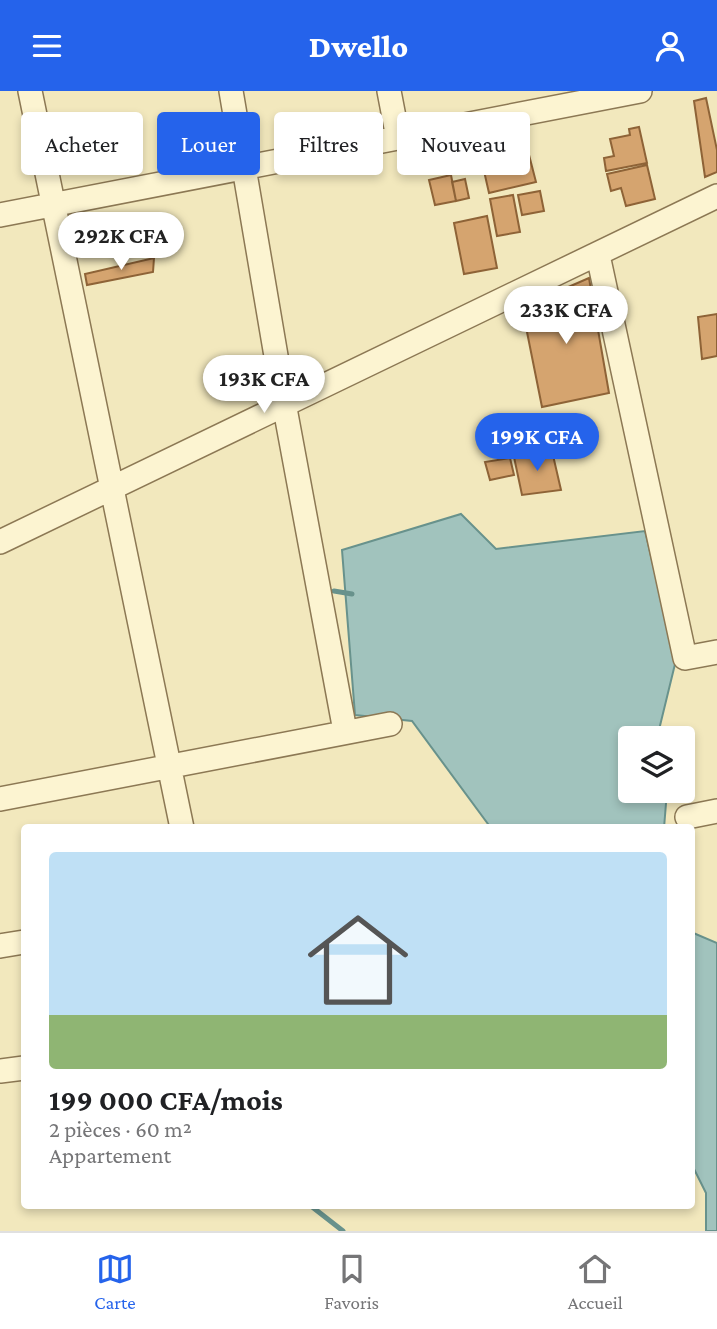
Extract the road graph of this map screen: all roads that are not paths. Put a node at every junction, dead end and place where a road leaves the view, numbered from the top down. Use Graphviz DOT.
graph roads {
  1 [pos="30,91"];
  2 [pos="231,91"];
  3 [pos="389,91"];
  4 [pos="640,91"];
  5 [pos="235,112"];
  6 [pos="530,112"];
  7 [pos="397,133"];
  8 [pos="397,138"];
  9 [pos="260,165"];
  10 [pos="209,175"];
  11 [pos="247,175"];
  12 [pos="717,196"];
  13 [pos="53,205"];
  14 [pos="0,215"];
  15 [pos="598,255"];
  16 [pos="284,403"];
  17 [pos="112,488"];
  18 [pos="0,543"];
  19 [pos="717,652"];
  20 [pos="390,724"];
  21 [pos="345,731"];
  22 [pos="170,766"];
  23 [pos="0,799"];
  24 [pos="717,811"];
  25 [pos="687,817"];
  26 [pos="181,824"];
  27 [pos="21,942"];
  28 [pos="0,946"];
  29 [pos="21,1068"];
  30 [pos="0,1072"];
  1 -- 13 [label="street"];
  2 -- 5 [label="street"];
  3 -- 7 [label="street"];
  4 -- 6 [label="street"];
  8 -- 9 [label="street"];
  10 -- 13 [label="street"];
  11 -- 16 [label="street"];
  12 -- 15 [label="street"];
  13 -- 14 [label="street"];
  13 -- 17 [label="street"];
  15 -- 16 [label="street"];
  15 -- 19 [label="street"];
  16 -- 17 [label="street"];
  16 -- 21 [label="street"];
  17 -- 18 [label="street"];
  17 -- 22 [label="street"];
  20 -- 21 [label="street"];
  21 -- 22 [label="street"];
  22 -- 23 [label="street"];
  22 -- 26 [label="street"];
  24 -- 25 [label="street"];
  27 -- 28 [label="street"];
  29 -- 30 [label="street"];
}
